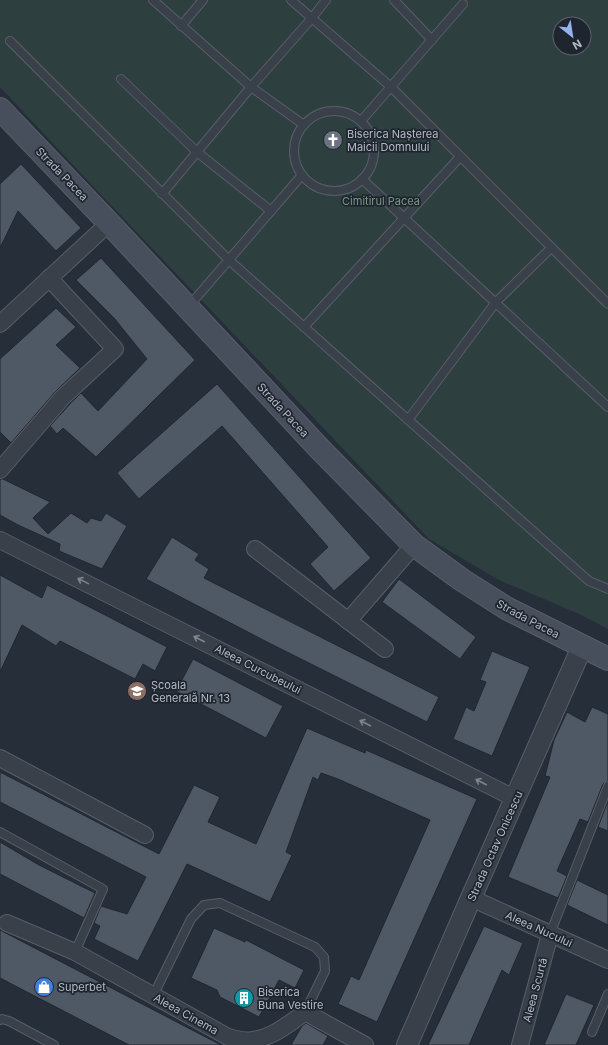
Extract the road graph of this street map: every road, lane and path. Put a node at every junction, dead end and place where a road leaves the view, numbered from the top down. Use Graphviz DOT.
graph roads {
  1 [pos="153,0"];
  2 [pos="203,0"];
  3 [pos="291,0"];
  4 [pos="326,0"];
  5 [pos="394,0"];
  6 [pos="463,4"];
  7 [pos="312,18"];
  8 [pos="182,26"];
  9 [pos="432,40"];
  10 [pos="10,41"];
  11 [pos="121,79"];
  12 [pos="251,87"];
  13 [pos="391,87"];
  14 [pos="0,109"];
  15 [pos="361,121"];
  16 [pos="304,125"];
  17 [pos="197,152"];
  18 [pos="460,157"];
  19 [pos="302,175"];
  20 [pos="362,179"];
  21 [pos="162,194"];
  22 [pos="271,211"];
  23 [pos="405,218"];
  24 [pos="109,223"];
  25 [pos="551,248"];
  26 [pos="229,260"];
  27 [pos="49,278"];
  28 [pos="496,302"];
  29 [pos="608,304"];
  30 [pos="188,308"];
  31 [pos="0,324"];
  32 [pos="304,327"];
  33 [pos="608,406"];
  34 [pos="408,420"];
  35 [pos="0,470"];
  36 [pos="0,540"];
  37 [pos="414,545"];
  38 [pos="255,549"];
  39 [pos="608,589"];
  40 [pos="348,621"];
  41 [pos="582,647"];
  42 [pos="385,649"];
  43 [pos="608,659"];
  44 [pos="0,758"];
  45 [pos="608,786"];
  46 [pos="516,799"];
  47 [pos="0,832"];
  48 [pos="145,835"];
  49 [pos="471,898"];
  50 [pos="7,923"];
  51 [pos="550,934"];
  52 [pos="75,952"];
  53 [pos="608,960"];
  54 [pos="608,994"];
  55 [pos="153,996"];
  56 [pos="305,1012"];
  57 [pos="0,1020"];
  58 [pos="592,1032"];
  59 [pos="54,1045"];
  60 [pos="365,1045"];
  61 [pos="407,1045"];
  62 [pos="520,1045"];
  1 -- 8 [label="lane"];
  2 -- 8 [label="lane"];
  3 -- 7 [label="lane"];
  4 -- 7 [label="lane"];
  5 -- 9 [label="lane"];
  6 -- 9 [label="lane"];
  7 -- 12 [label="lane"];
  7 -- 13 [label="lane"];
  8 -- 12 [label="lane"];
  9 -- 13 [label="lane"];
  10 -- 21 [label="lane"];
  11 -- 17 [label="lane"];
  12 -- 16 [label="lane"];
  12 -- 17 [label="lane"];
  13 -- 15 [label="lane"];
  13 -- 18 [label="lane"];
  14 -- 24 [label="main road, Strada Pacea"];
  15 -- 16 [label="lane"];
  15 -- 20 [label="lane"];
  16 -- 19 [label="lane"];
  17 -- 21 [label="lane"];
  17 -- 22 [label="lane"];
  18 -- 23 [label="lane"];
  18 -- 25 [label="lane"];
  19 -- 20 [label="lane"];
  19 -- 22 [label="lane"];
  20 -- 23 [label="lane"];
  21 -- 26 [label="lane"];
  22 -- 26 [label="lane"];
  23 -- 28 [label="lane"];
  23 -- 32 [label="lane"];
  24 -- 27 [label="street"];
  24 -- 30 [label="main road, Strada Pacea"];
  25 -- 28 [label="lane"];
  25 -- 29 [label="lane"];
  26 -- 30 [label="lane"];
  26 -- 32 [label="lane"];
  27 -- 31 [label="street"];
  27 -- 35 [label="street"];
  28 -- 33 [label="lane"];
  28 -- 34 [label="lane"];
  30 -- 37 [label="main road, Strada Pacea"];
  32 -- 34 [label="lane"];
  34 -- 39 [label="lane"];
  46 -- 36 [label="street, Aleea Curcubeului, one-way"];
  37 -- 40 [label="street"];
  37 -- 41 [label="main road, Strada Pacea"];
  38 -- 40 [label="street"];
  40 -- 42 [label="street"];
  41 -- 43 [label="main road, Strada Pacea"];
  41 -- 46 [label="street, Strada Octav Onicescu"];
  44 -- 48 [label="street"];
  45 -- 51 [label="lane"];
  46 -- 49 [label="street, Strada Octav Onicescu"];
  47 -- 52 [label="lane"];
  49 -- 51 [label="street, Aleea Nucului"];
  49 -- 61 [label="street, Strada Octav Onicescu"];
  50 -- 52 [label="street, Aleea Cinema"];
  51 -- 53 [label="street, Aleea Nucului"];
  51 -- 62 [label="street, Aleea Scurtă"];
  52 -- 55 [label="street, Aleea Cinema"];
  54 -- 58 [label="lane"];
  55 -- 56 [label="street, Aleea Cinema"];
  55 -- 56 [label="lane"];
  56 -- 60 [label="street"];
  57 -- 59 [label="lane"];
}
